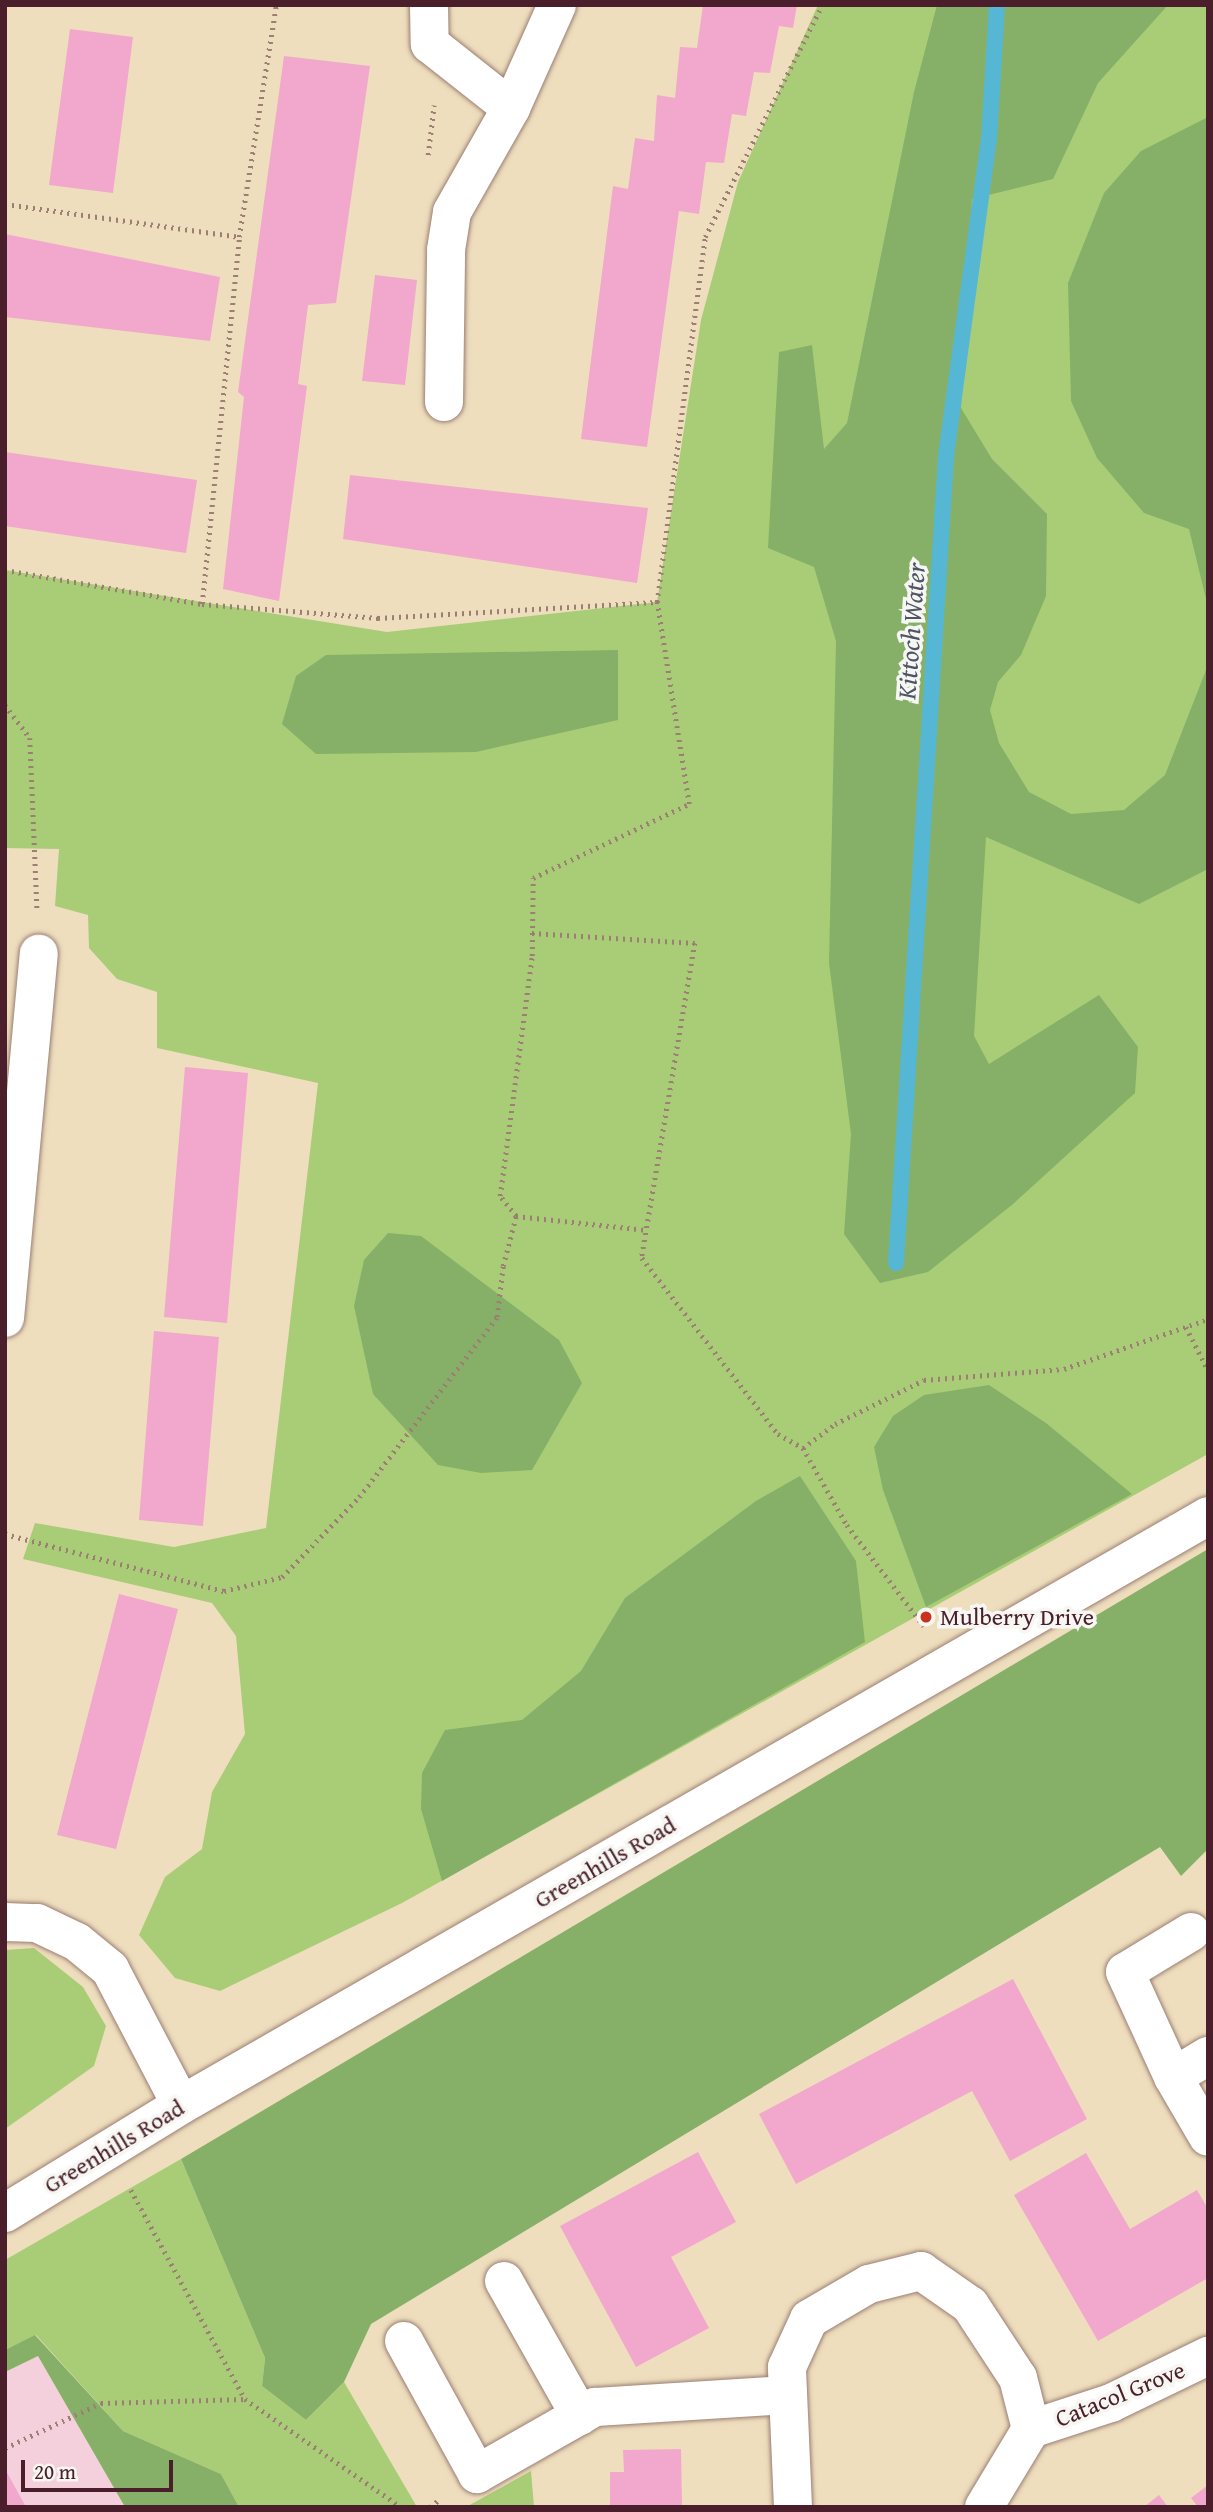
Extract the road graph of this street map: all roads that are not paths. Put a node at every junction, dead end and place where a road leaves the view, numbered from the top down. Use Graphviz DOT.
graph roads {
  1 [pos="429,5"];
  2 [pos="557,5"];
  3 [pos="511,108"];
  4 [pos="444,402"];
  5 [pos="39,954"];
  6 [pos="5,1318"];
  7 [pos="1208,1516"];
  8 [pos="5,1922"];
  9 [pos="1191,1932"];
  10 [pos="1208,2056"];
  11 [pos="1173,2077"];
  12 [pos="181,2105"];
  13 [pos="1208,2137"];
  14 [pos="5,2213"];
  15 [pos="504,2281"];
  16 [pos="404,2341"];
  17 [pos="1208,2356"];
  18 [pos="788,2395"];
  19 [pos="580,2416"];
  20 [pos="1031,2429"];
  21 [pos="793,2507"];
  22 [pos="984,2507"];
  1 -- 3 [label="street"];
  2 -- 3 [label="street"];
  3 -- 4 [label="street"];
  5 -- 6 [label="street"];
  7 -- 12 [label="street, Greenhills Road"];
  8 -- 12 [label="street"];
  9 -- 11 [label="street"];
  10 -- 11 [label="street"];
  11 -- 13 [label="street"];
  12 -- 14 [label="street, Greenhills Road"];
  15 -- 19 [label="street"];
  16 -- 19 [label="street"];
  17 -- 20 [label="street, Catacol Grove"];
  18 -- 19 [label="street"];
  18 -- 20 [label="street, Catacol Grove"];
  18 -- 21 [label="street, Catacol Grove"];
  20 -- 22 [label="street, Catacol Grove"];
}
